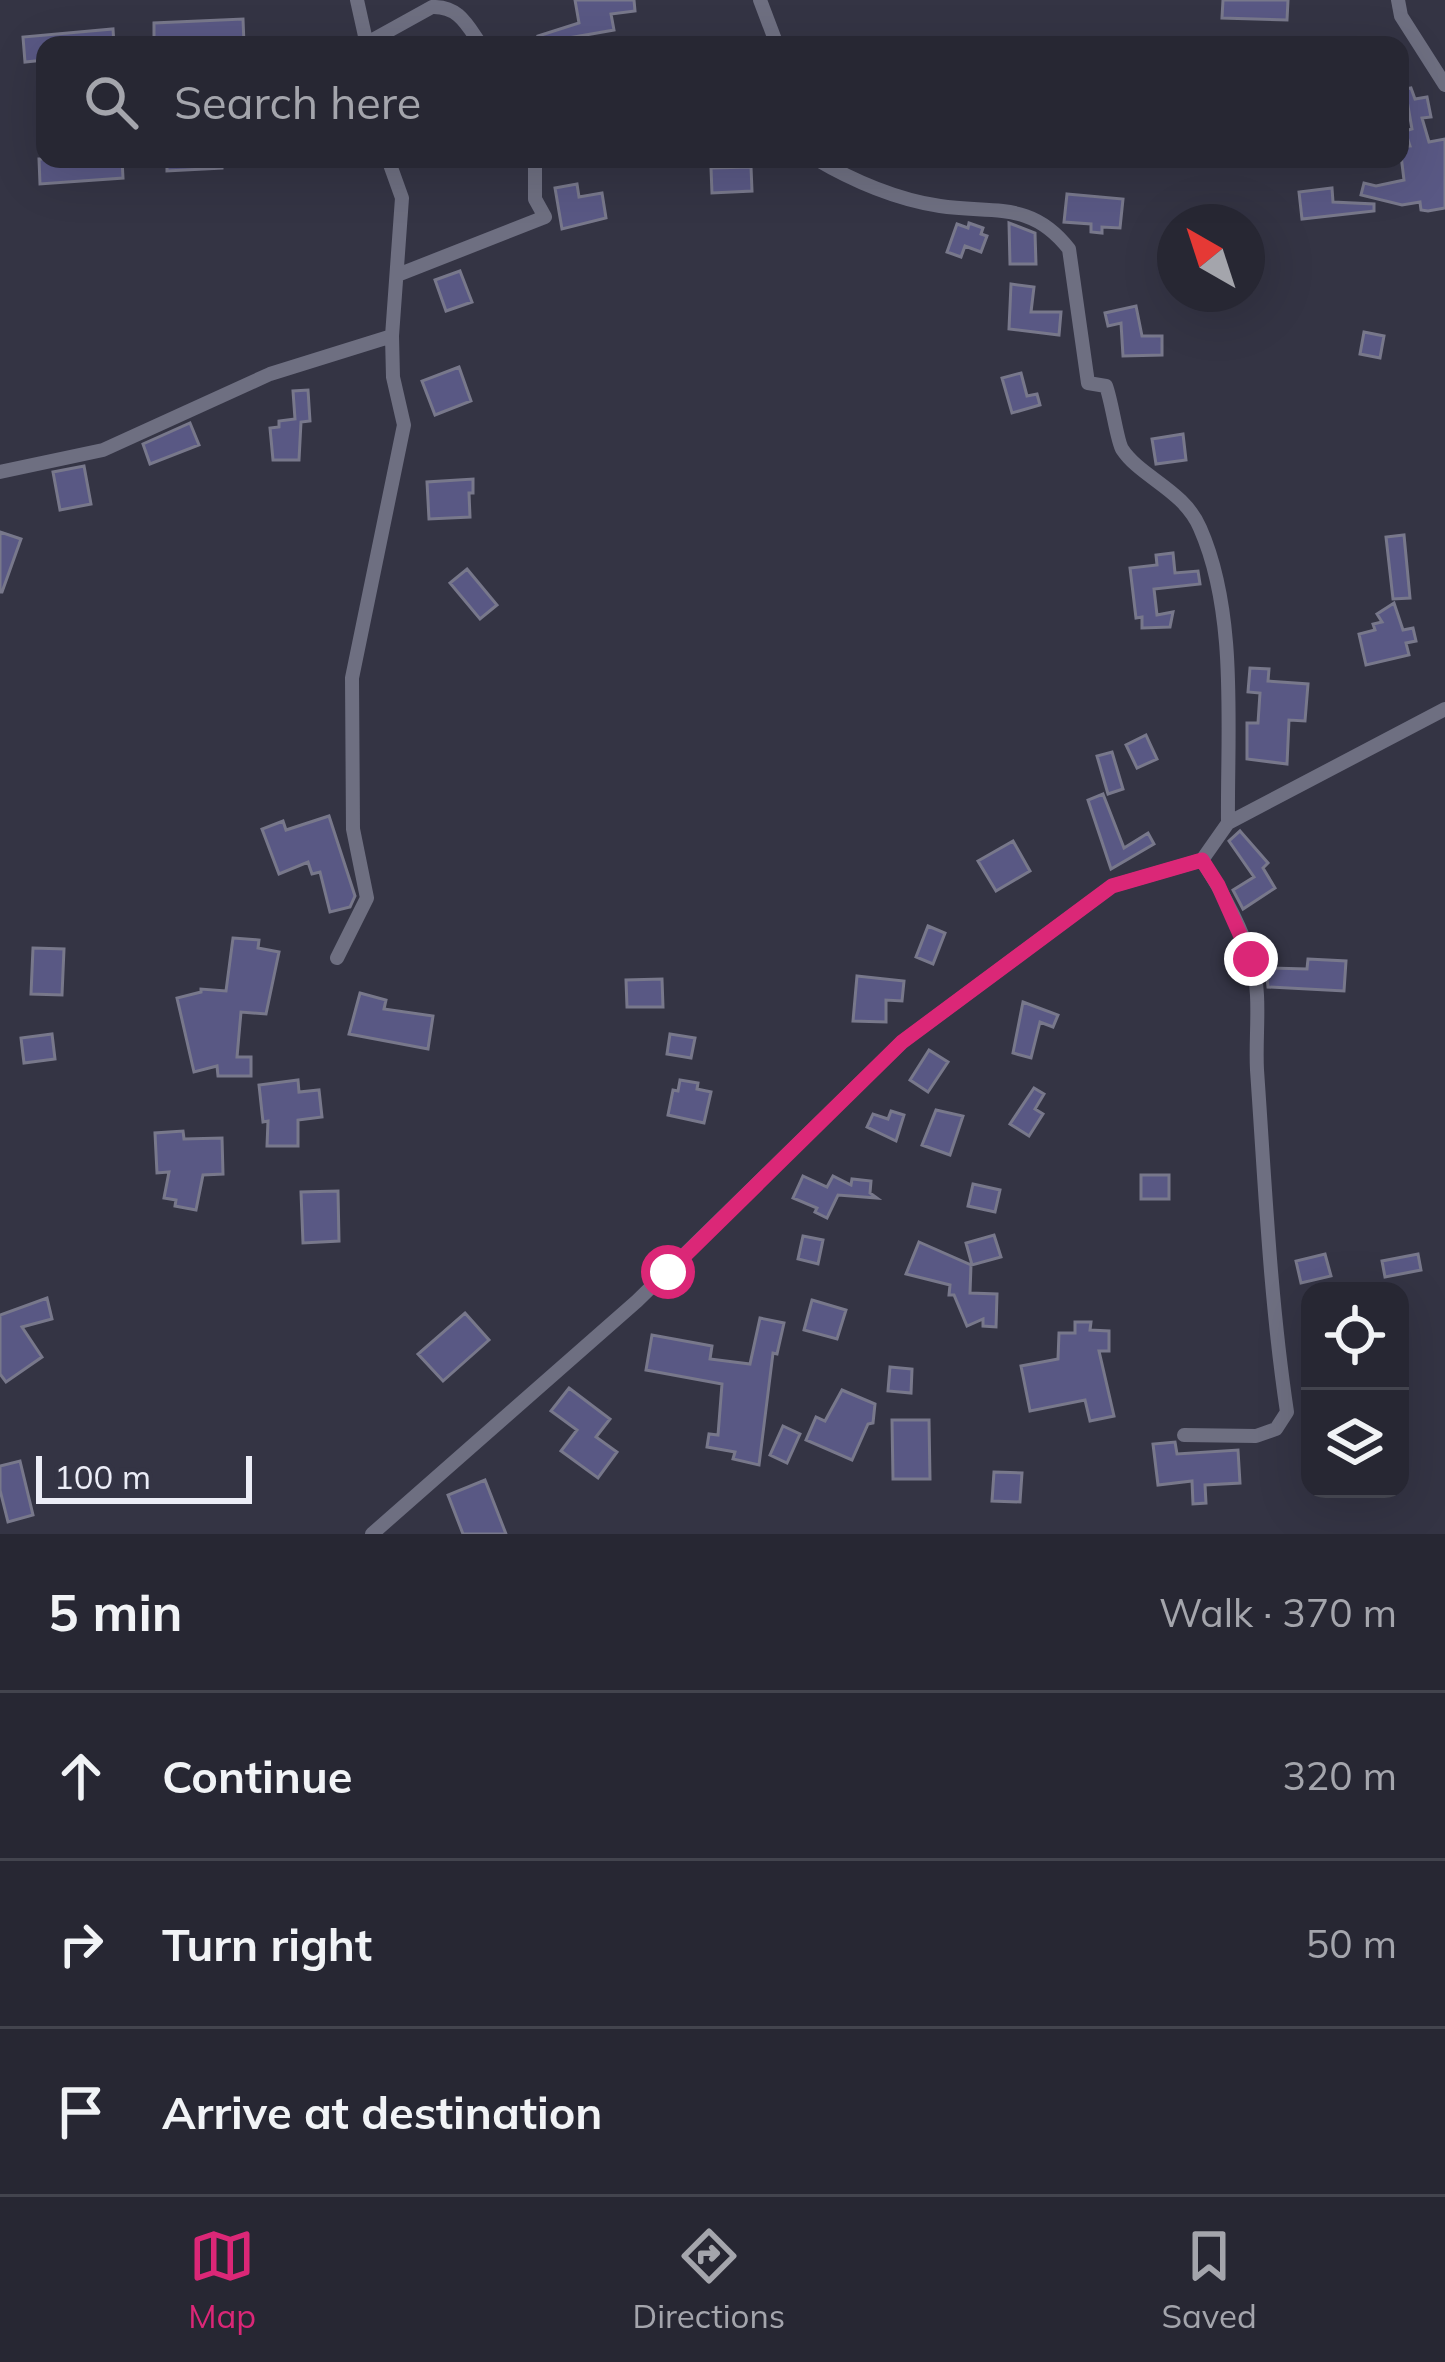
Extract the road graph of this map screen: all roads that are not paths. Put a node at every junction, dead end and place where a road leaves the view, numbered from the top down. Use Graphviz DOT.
graph roads {
  1 [pos="357,0"];
  2 [pos="760,0"];
  3 [pos="1398,0"];
  4 [pos="365,36"];
  5 [pos="381,36"];
  6 [pos="475,36"];
  7 [pos="774,36"];
  8 [pos="1445,85"];
  9 [pos="391,168"];
  10 [pos="535,168"];
  11 [pos="832,168"];
  12 [pos="400,274"];
  13 [pos="392,336"];
  14 [pos="0,472"];
  15 [pos="1445,709"];
  16 [pos="1228,823"];
  17 [pos="1202,860"];
  18 [pos="337,958"];
  19 [pos="1184,1435"];
  20 [pos="372,1534"];
  1 -- 4 [label="street"];
  2 -- 7 [label="street"];
  3 -- 8 [label="street"];
  5 -- 6 [label="street"];
  9 -- 12 [label="street"];
  10 -- 12 [label="street"];
  11 -- 16 [label="street"];
  12 -- 13 [label="street"];
  13 -- 14 [label="street"];
  13 -- 18 [label="street"];
  15 -- 16 [label="street"];
  16 -- 17 [label="street"];
  17 -- 19 [label="street"];
  17 -- 20 [label="street"];
}
